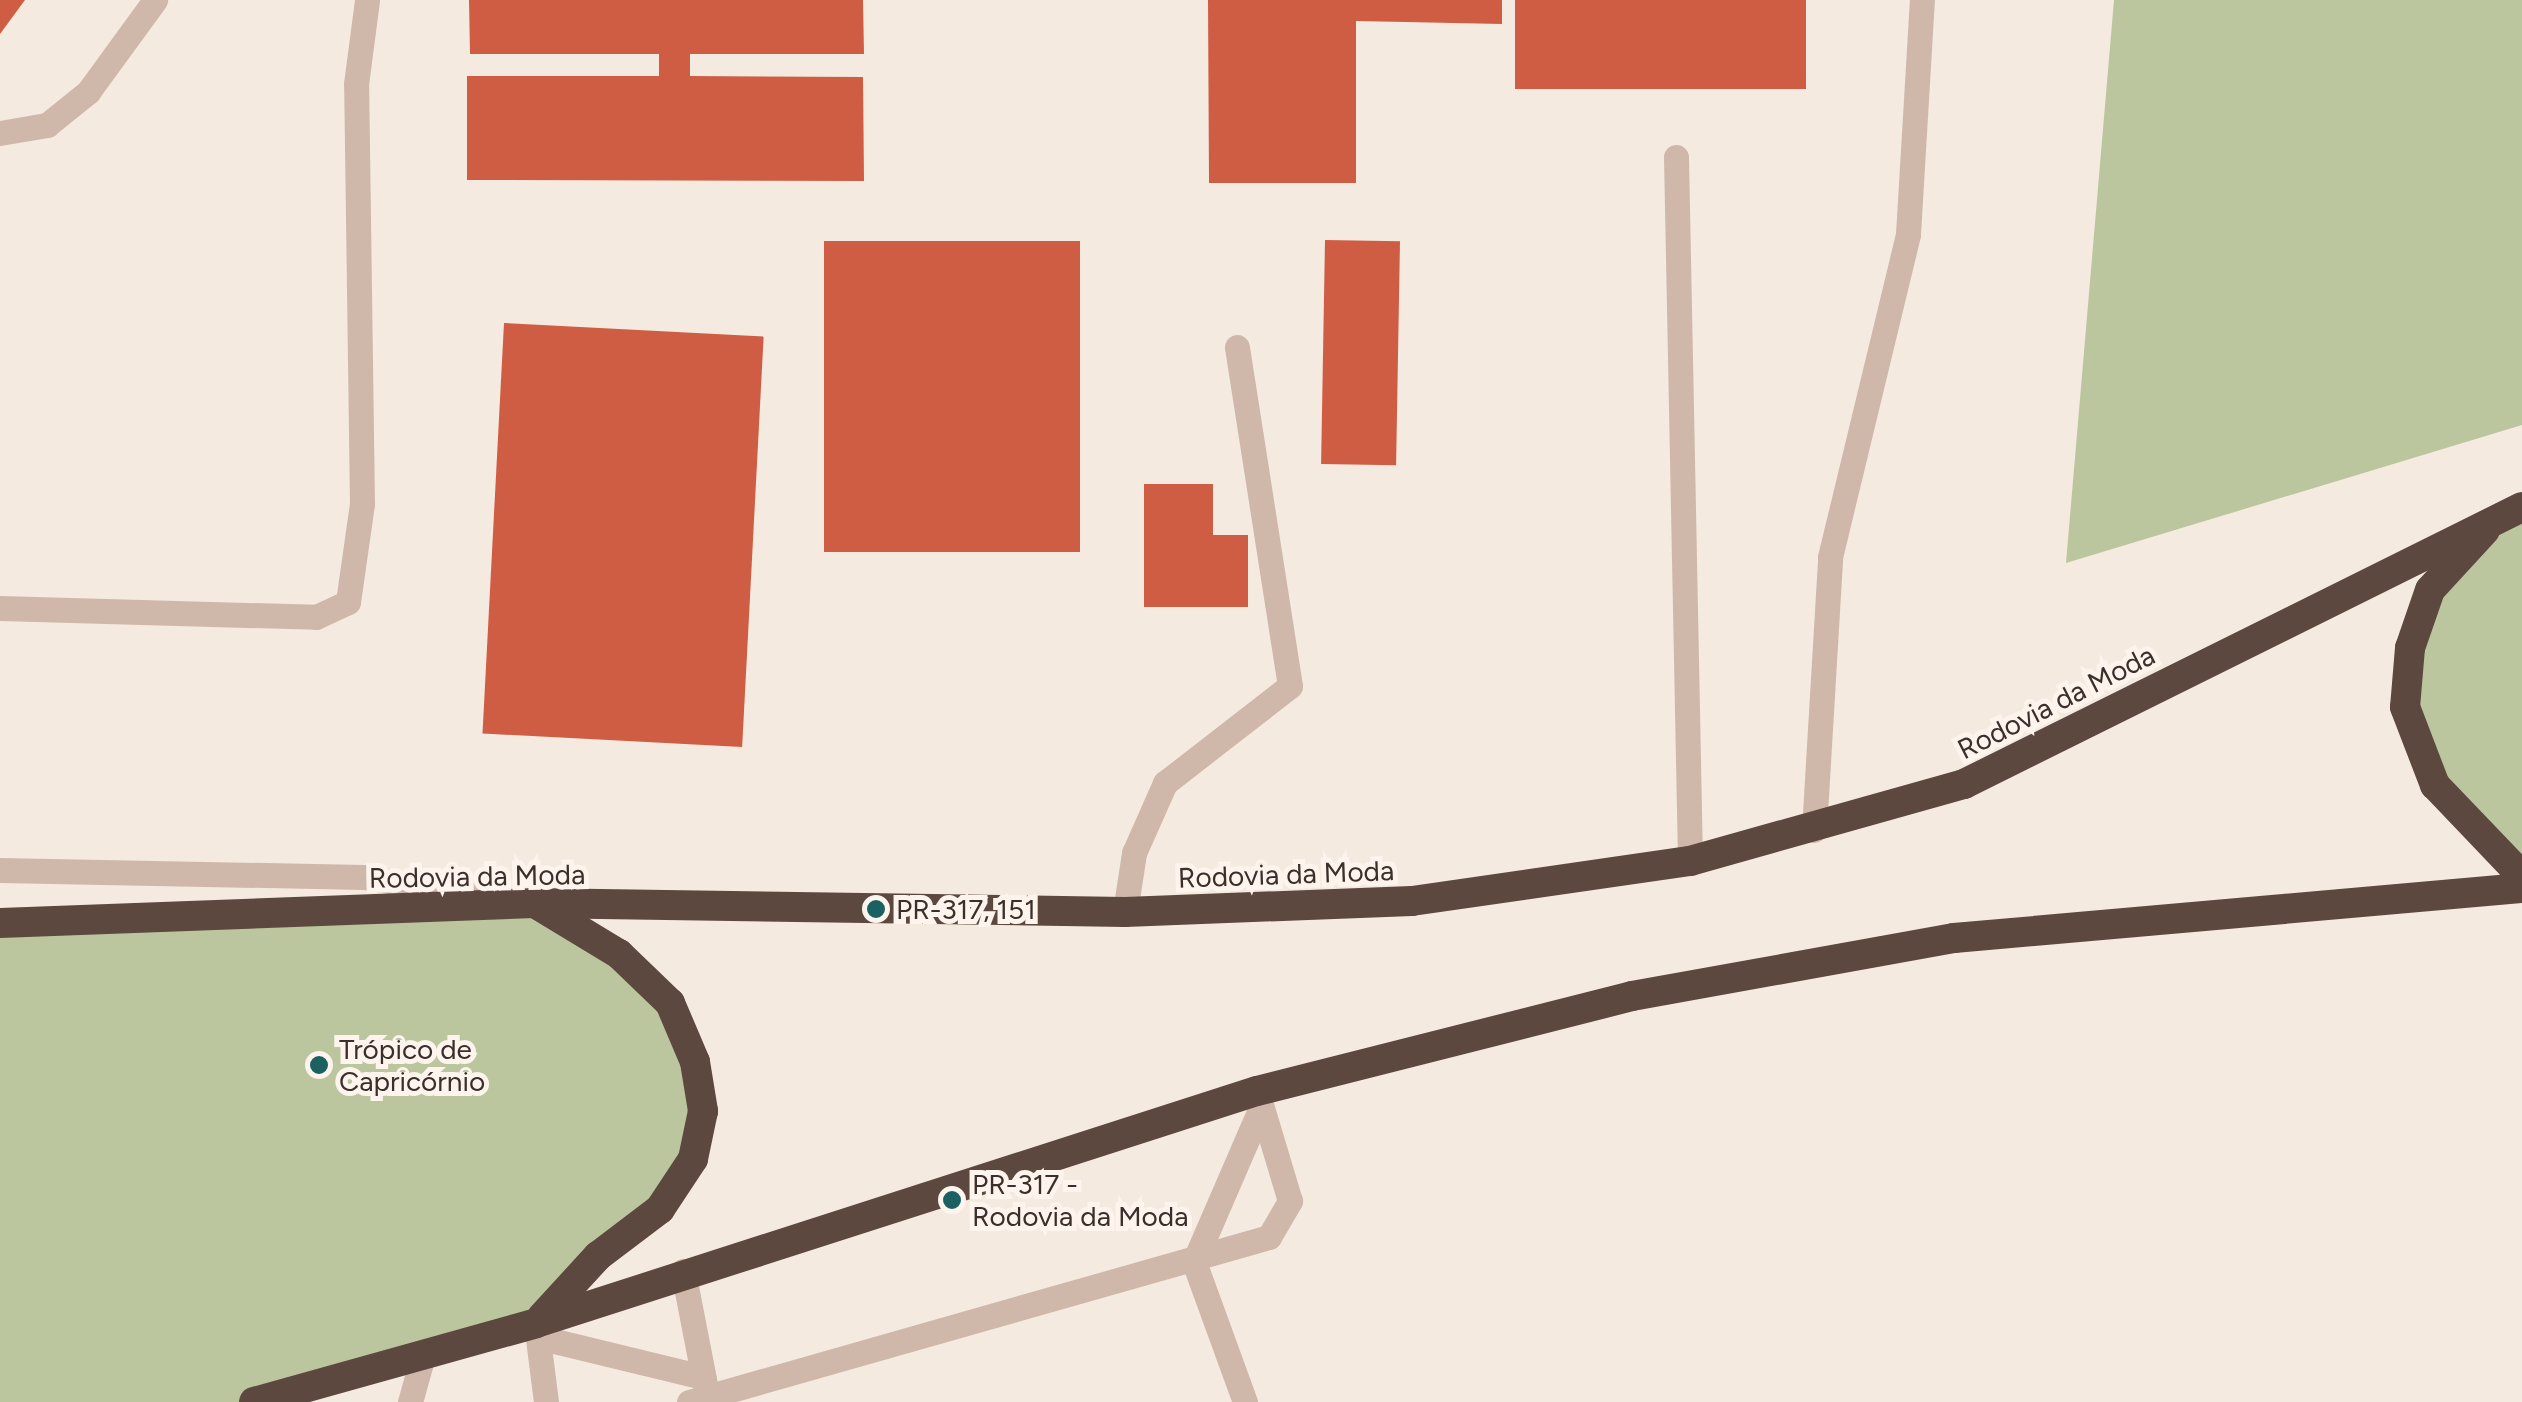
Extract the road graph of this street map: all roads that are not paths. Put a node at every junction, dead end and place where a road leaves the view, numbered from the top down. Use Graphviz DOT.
graph roads {
  1 [pos="155,0"];
  2 [pos="368,0"];
  3 [pos="1922,0"];
  4 [pos="0,134"];
  5 [pos="1676,157"];
  6 [pos="1237,348"];
  7 [pos="2510,512"];
  8 [pos="0,608"];
  9 [pos="1814,830"];
  10 [pos="1690,861"];
  11 [pos="0,870"];
  12 [pos="2522,876"];
  13 [pos="2522,888"];
  14 [pos="535,904"];
  15 [pos="1126,912"];
  16 [pos="0,923"];
  17 [pos="1259,1099"];
  18 [pos="1194,1262"];
  19 [pos="684,1272"];
  20 [pos="539,1330"];
  21 [pos="424,1352"];
  22 [pos="700,1392"];
  23 [pos="254,1402"];
  24 [pos="410,1402"];
  25 [pos="546,1402"];
  26 [pos="1245,1402"];
  1 -- 4 [label="street"];
  2 -- 8 [label="street"];
  3 -- 9 [label="street"];
  5 -- 10 [label="street"];
  6 -- 15 [label="street"];
  7 -- 9 [label="highway, Rodovia da Moda"];
  7 -- 12 [label="highway"];
  9 -- 10 [label="highway, Rodovia da Moda"];
  10 -- 15 [label="highway, Rodovia da Moda"];
  11 -- 14 [label="street"];
  13 -- 17 [label="highway"];
  14 -- 15 [label="highway, Rodovia da Moda"];
  14 -- 16 [label="highway, Rodovia da Moda"];
  14 -- 20 [label="highway"];
  17 -- 18 [label="street"];
  17 -- 18 [label="street"];
  17 -- 19 [label="highway"];
  18 -- 22 [label="street"];
  18 -- 26 [label="street"];
  19 -- 20 [label="highway"];
  19 -- 22 [label="street"];
  20 -- 21 [label="highway"];
  20 -- 22 [label="street"];
  20 -- 25 [label="street"];
  21 -- 23 [label="highway"];
  21 -- 24 [label="street"];
}
